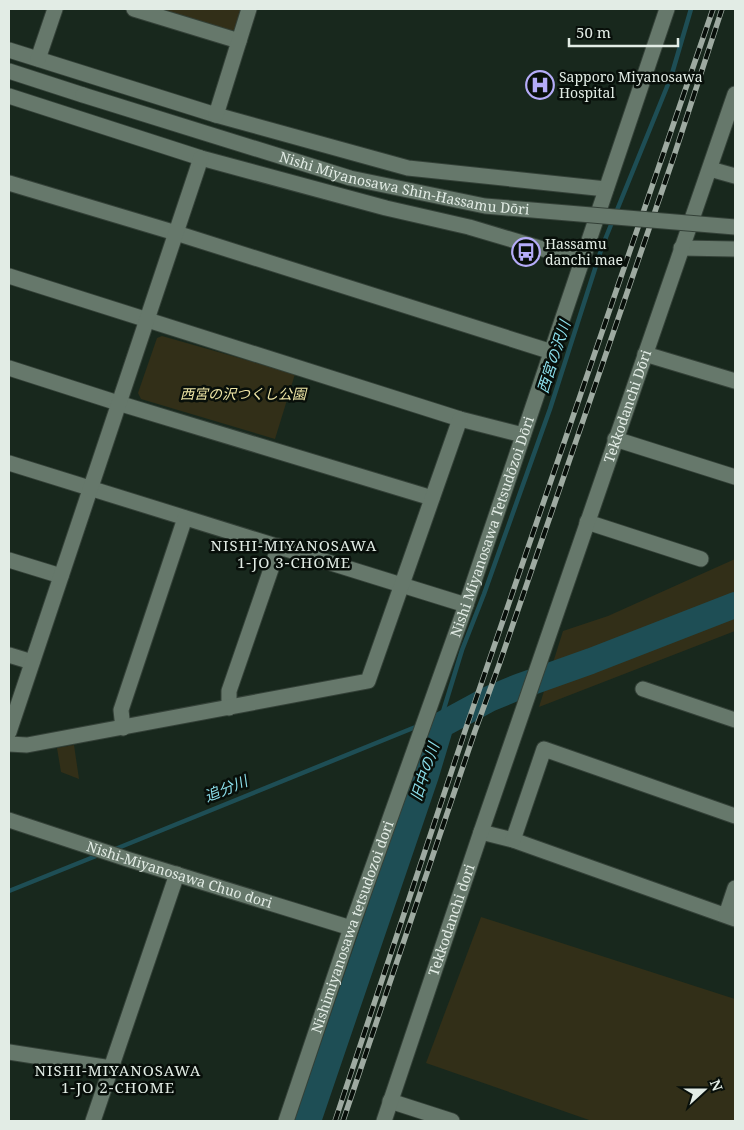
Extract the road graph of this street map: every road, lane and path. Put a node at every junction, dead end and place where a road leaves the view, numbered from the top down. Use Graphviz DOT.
graph roads {
  1 [pos="54,9"];
  2 [pos="134,9"];
  3 [pos="250,9"];
  4 [pos="667,9"];
  5 [pos="239,40"];
  6 [pos="9,50"];
  7 [pos="38,59"];
  8 [pos="9,71"];
  9 [pos="735,94"];
  10 [pos="9,96"];
  11 [pos="216,115"];
  12 [pos="201,158"];
  13 [pos="710,169"];
  14 [pos="735,176"];
  15 [pos="9,183"];
  16 [pos="606,189"];
  17 [pos="735,227"];
  18 [pos="176,233"];
  19 [pos="681,248"];
  20 [pos="735,249"];
  21 [pos="583,261"];
  22 [pos="9,276"];
  23 [pos="147,319"];
  24 [pos="552,352"];
  25 [pos="645,354"];
  26 [pos="9,368"];
  27 [pos="735,381"];
  28 [pos="118,403"];
  29 [pos="460,419"];
  30 [pos="523,435"];
  31 [pos="616,438"];
  32 [pos="9,463"];
  33 [pos="735,477"];
  34 [pos="90,488"];
  35 [pos="432,498"];
  36 [pos="185,518"];
  37 [pos="587,522"];
  38 [pos="279,546"];
  39 [pos="701,559"];
  40 [pos="9,560"];
  41 [pos="61,576"];
  42 [pos="402,585"];
  43 [pos="466,606"];
  44 [pos="9,655"];
  45 [pos="32,662"];
  46 [pos="642,690"];
  47 [pos="229,708"];
  48 [pos="520,718"];
  49 [pos="735,720"];
  50 [pos="123,728"];
  51 [pos="9,732"];
  52 [pos="420,732"];
  53 [pos="9,744"];
  54 [pos="735,816"];
  55 [pos="9,820"];
  56 [pos="481,832"];
  57 [pos="513,840"];
  58 [pos="177,874"];
  59 [pos="735,888"];
  60 [pos="730,917"];
  61 [pos="351,928"];
  62 [pos="9,1052"];
  63 [pos="111,1068"];
  64 [pos="390,1101"];
  65 [pos="93,1121"];
  66 [pos="286,1121"];
  67 [pos="384,1121"];
  68 [pos="452,1121"];
  1 -- 7 [label="street"];
  2 -- 5 [label="street"];
  3 -- 5 [label="street"];
  4 -- 16 [label="street, Nishi Miyanosawa Tetsudōzoi Dōri"];
  5 -- 11 [label="street"];
  6 -- 7 [label="street"];
  7 -- 11 [label="street"];
  8 -- 17 [label="street, Nishi Miyanosawa Shin-Hassamu Dōri, bridge"];
  9 -- 13 [label="street, Tekkodanchi Dōri"];
  10 -- 12 [label="street"];
  11 -- 16 [label="street"];
  12 -- 18 [label="street"];
  12 -- 21 [label="street"];
  13 -- 14 [label="street"];
  13 -- 19 [label="street, Tekkodanchi Dōri"];
  15 -- 18 [label="street"];
  16 -- 21 [label="street, Nishi Miyanosawa Tetsudōzoi Dōri"];
  18 -- 23 [label="street"];
  18 -- 24 [label="street"];
  19 -- 20 [label="street"];
  19 -- 25 [label="street, Tekkodanchi Dōri"];
  21 -- 24 [label="street, Nishi Miyanosawa Tetsudōzoi Dōri"];
  22 -- 23 [label="street"];
  23 -- 28 [label="street"];
  23 -- 29 [label="street"];
  24 -- 30 [label="street, Nishi Miyanosawa Tetsudōzoi Dōri"];
  25 -- 27 [label="street"];
  25 -- 31 [label="street, Tekkodanchi Dōri"];
  26 -- 28 [label="street"];
  28 -- 34 [label="street"];
  28 -- 35 [label="street"];
  29 -- 30 [label="street"];
  29 -- 35 [label="street"];
  30 -- 43 [label="street, Nishi Miyanosawa Tetsudōzoi Dōri"];
  31 -- 33 [label="street"];
  31 -- 37 [label="street, Tekkodanchi Dōri"];
  32 -- 34 [label="street"];
  34 -- 36 [label="street"];
  34 -- 41 [label="street"];
  35 -- 42 [label="street"];
  36 -- 38 [label="street"];
  36 -- 50 [label="street"];
  37 -- 39 [label="street"];
  37 -- 48 [label="street, Tekkodanchi Dōri"];
  38 -- 42 [label="street"];
  38 -- 47 [label="street"];
  40 -- 41 [label="street"];
  41 -- 45 [label="street"];
  42 -- 43 [label="street"];
  42 -- 47 [label="street"];
  43 -- 52 [label="street, Nishi Miyanosawa Tetsudōzoi Dōri"];
  44 -- 45 [label="street"];
  45 -- 51 [label="street"];
  46 -- 49 [label="street"];
  47 -- 50 [label="street"];
  48 -- 56 [label="street, Tekkodanchi dori"];
  50 -- 53 [label="street"];
  52 -- 61 [label="street, Nishimiyanosawa tetsudozoi dori"];
  54 -- 57 [label="street"];
  55 -- 58 [label="street, Nishi-Miyanosawa Chuo dori"];
  56 -- 57 [label="street"];
  56 -- 64 [label="street, Tekkodanchi dori"];
  57 -- 60 [label="street"];
  58 -- 61 [label="street, Nishi-Miyanosawa Chuo dori"];
  58 -- 63 [label="street"];
  59 -- 60 [label="street"];
  61 -- 66 [label="street, Nishimiyanosawa tetsudozoi dori"];
  62 -- 63 [label="street"];
  63 -- 65 [label="street"];
  64 -- 67 [label="street, Tekkodanchi dori"];
  64 -- 68 [label="street"];
}
